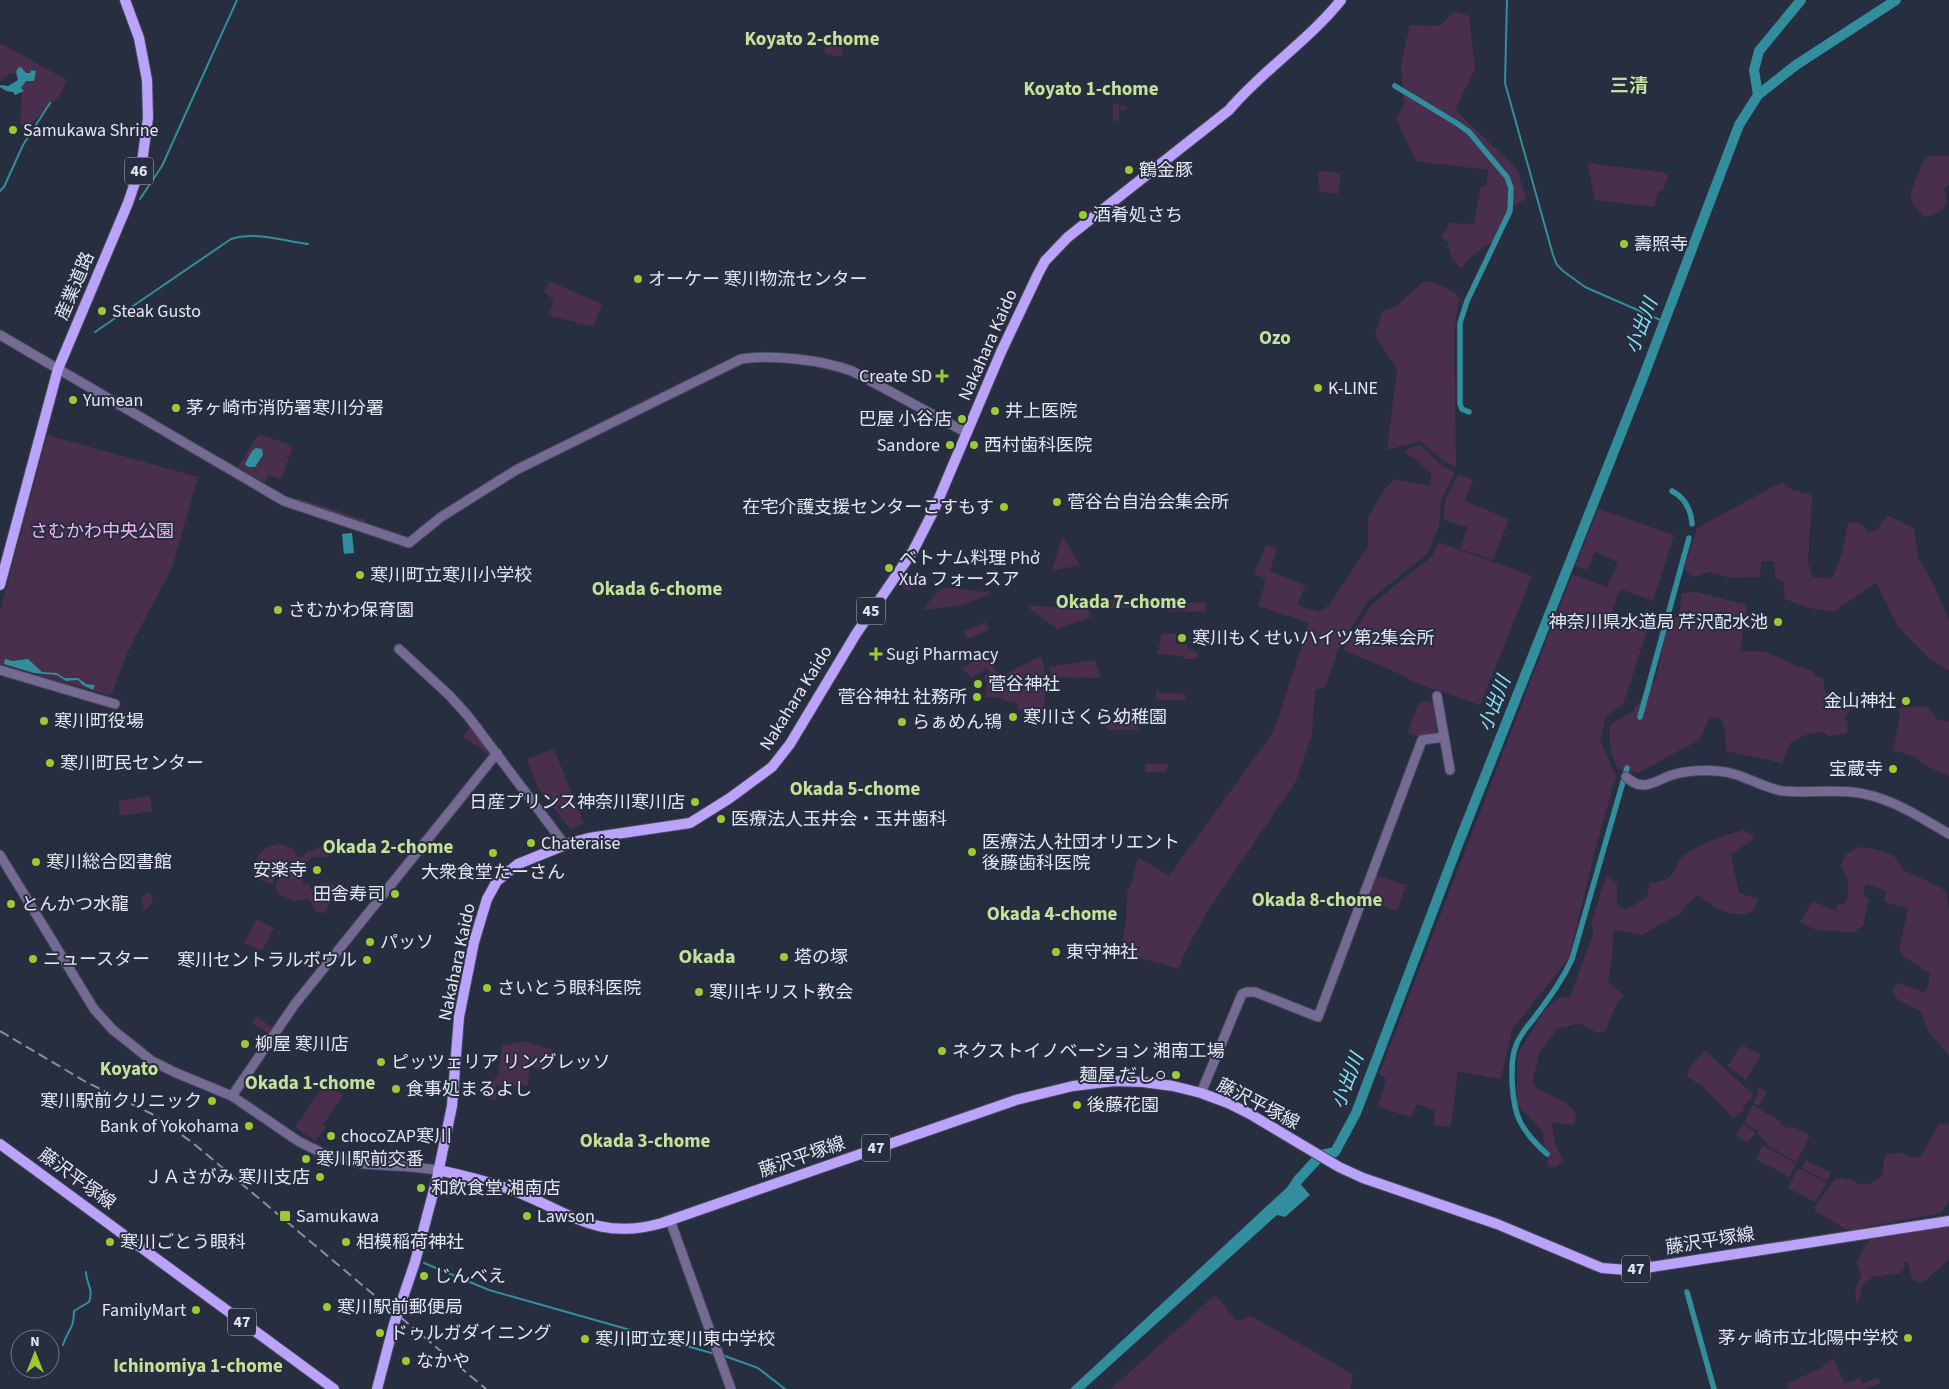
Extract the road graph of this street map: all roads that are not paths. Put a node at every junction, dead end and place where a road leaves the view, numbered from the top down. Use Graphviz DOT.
graph roads {
  1 [pos="125,0"];
  2 [pos="1341,0"];
  3 [pos="0,335"];
  4 [pos="58,370"];
  5 [pos="967,433"];
  6 [pos="0,584"];
  7 [pos="399,649"];
  8 [pos="0,670"];
  9 [pos="1437,696"];
  10 [pos="115,704"];
  11 [pos="1444,737"];
  12 [pos="497,753"];
  13 [pos="1450,770"];
  14 [pos="1626,777"];
  15 [pos="1949,834"];
  16 [pos="565,845"];
  17 [pos="0,856"];
  18 [pos="1201,1093"];
  19 [pos="232,1096"];
  20 [pos="0,1144"];
  21 [pos="438,1170"];
  22 [pos="670,1220"];
  23 [pos="1949,1221"];
  24 [pos="334,1389"];
  25 [pos="377,1389"];
  26 [pos="732,1389"];
  1 -- 4 [label="main road, 産業道路 / 46"];
  2 -- 5 [label="main road, Nakahara Kaido / 45"];
  3 -- 4 [label="street"];
  4 -- 5 [label="street"];
  4 -- 6 [label="main road, 産業道路 / 46"];
  5 -- 16 [label="main road, Nakahara Kaido / 45"];
  7 -- 12 [label="street"];
  8 -- 10 [label="street"];
  9 -- 11 [label="street"];
  11 -- 13 [label="street"];
  11 -- 18 [label="street"];
  12 -- 16 [label="street"];
  12 -- 19 [label="street"];
  14 -- 15 [label="street"];
  16 -- 21 [label="main road, Nakahara Kaido / 45"];
  17 -- 19 [label="street"];
  18 -- 22 [label="main road, 藤沢平塚線 / 47"];
  18 -- 23 [label="main road, 藤沢平塚線 / 47"];
  19 -- 21 [label="street"];
  20 -- 24 [label="main road, 藤沢平塚線 / 47"];
  21 -- 22 [label="main road, 藤沢平塚線 / 47"];
  21 -- 25 [label="main road, Nakahara Kaido / 45"];
  22 -- 26 [label="street"];
}
